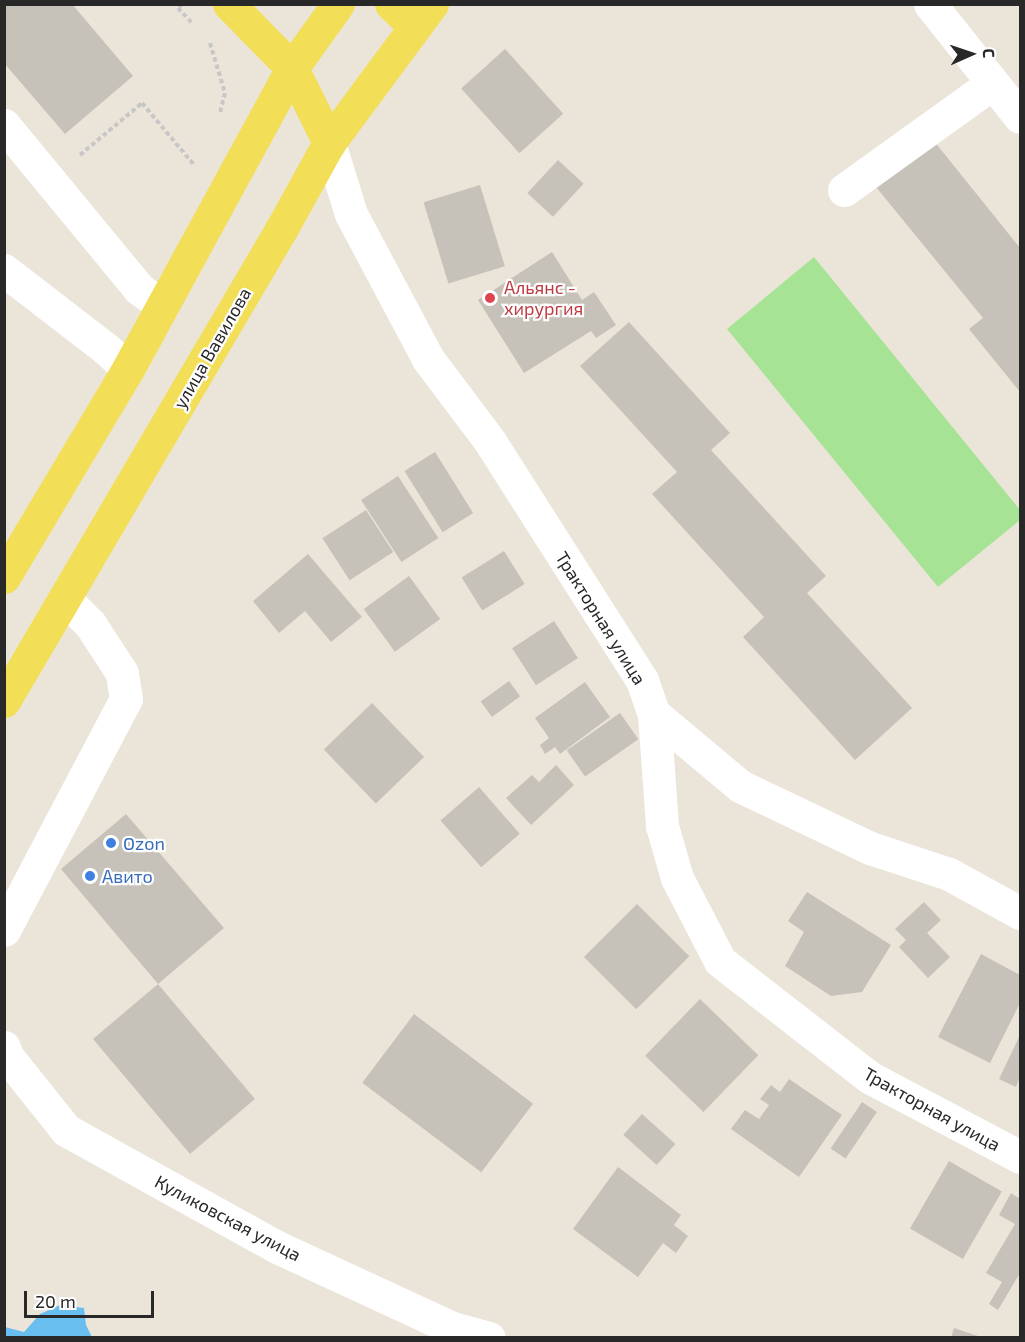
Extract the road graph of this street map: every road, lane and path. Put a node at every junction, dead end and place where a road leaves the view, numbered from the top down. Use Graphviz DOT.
graph roads {
  1 [pos="182,4"];
  2 [pos="229,4"];
  3 [pos="338,4"];
  4 [pos="930,4"];
  5 [pos="412,12"];
  6 [pos="194,26"];
  7 [pos="202,34"];
  8 [pos="292,68"];
  9 [pos="993,83"];
  10 [pos="1020,117"];
  11 [pos="4,124"];
  12 [pos="217,124"];
  13 [pos="329,143"];
  14 [pos="77,158"];
  15 [pos="196,169"];
  16 [pos="844,190"];
  17 [pos="4,270"];
  18 [pos="163,306"];
  19 [pos="128,369"];
  20 [pos="4,577"];
  21 [pos="66,600"];
  22 [pos="4,701"];
  23 [pos="654,714"];
  24 [pos="1020,913"];
  25 [pos="4,930"];
  26 [pos="4,1047"];
  27 [pos="1020,1157"];
  28 [pos="489,1338"];
  1 -- 6 [label="path"];
  2 -- 8 [label="main road"];
  3 -- 8 [label="main road"];
  4 -- 9 [label="street"];
  5 -- 13 [label="main road, улица Вавилова"];
  7 -- 12 [label="path"];
  8 -- 13 [label="main road"];
  8 -- 18 [label="main road"];
  9 -- 10 [label="street"];
  9 -- 16 [label="street"];
  11 -- 18 [label="street"];
  13 -- 21 [label="main road, улица Вавилова"];
  13 -- 23 [label="street, Тракторная улица"];
  14 -- 15 [label="path"];
  17 -- 19 [label="street"];
  18 -- 19 [label="main road"];
  19 -- 20 [label="main road"];
  21 -- 22 [label="main road, улица Вавилова"];
  21 -- 25 [label="street"];
  23 -- 24 [label="street"];
  23 -- 27 [label="street, Тракторная улица"];
  26 -- 28 [label="street, Куликовская улица"];
}
